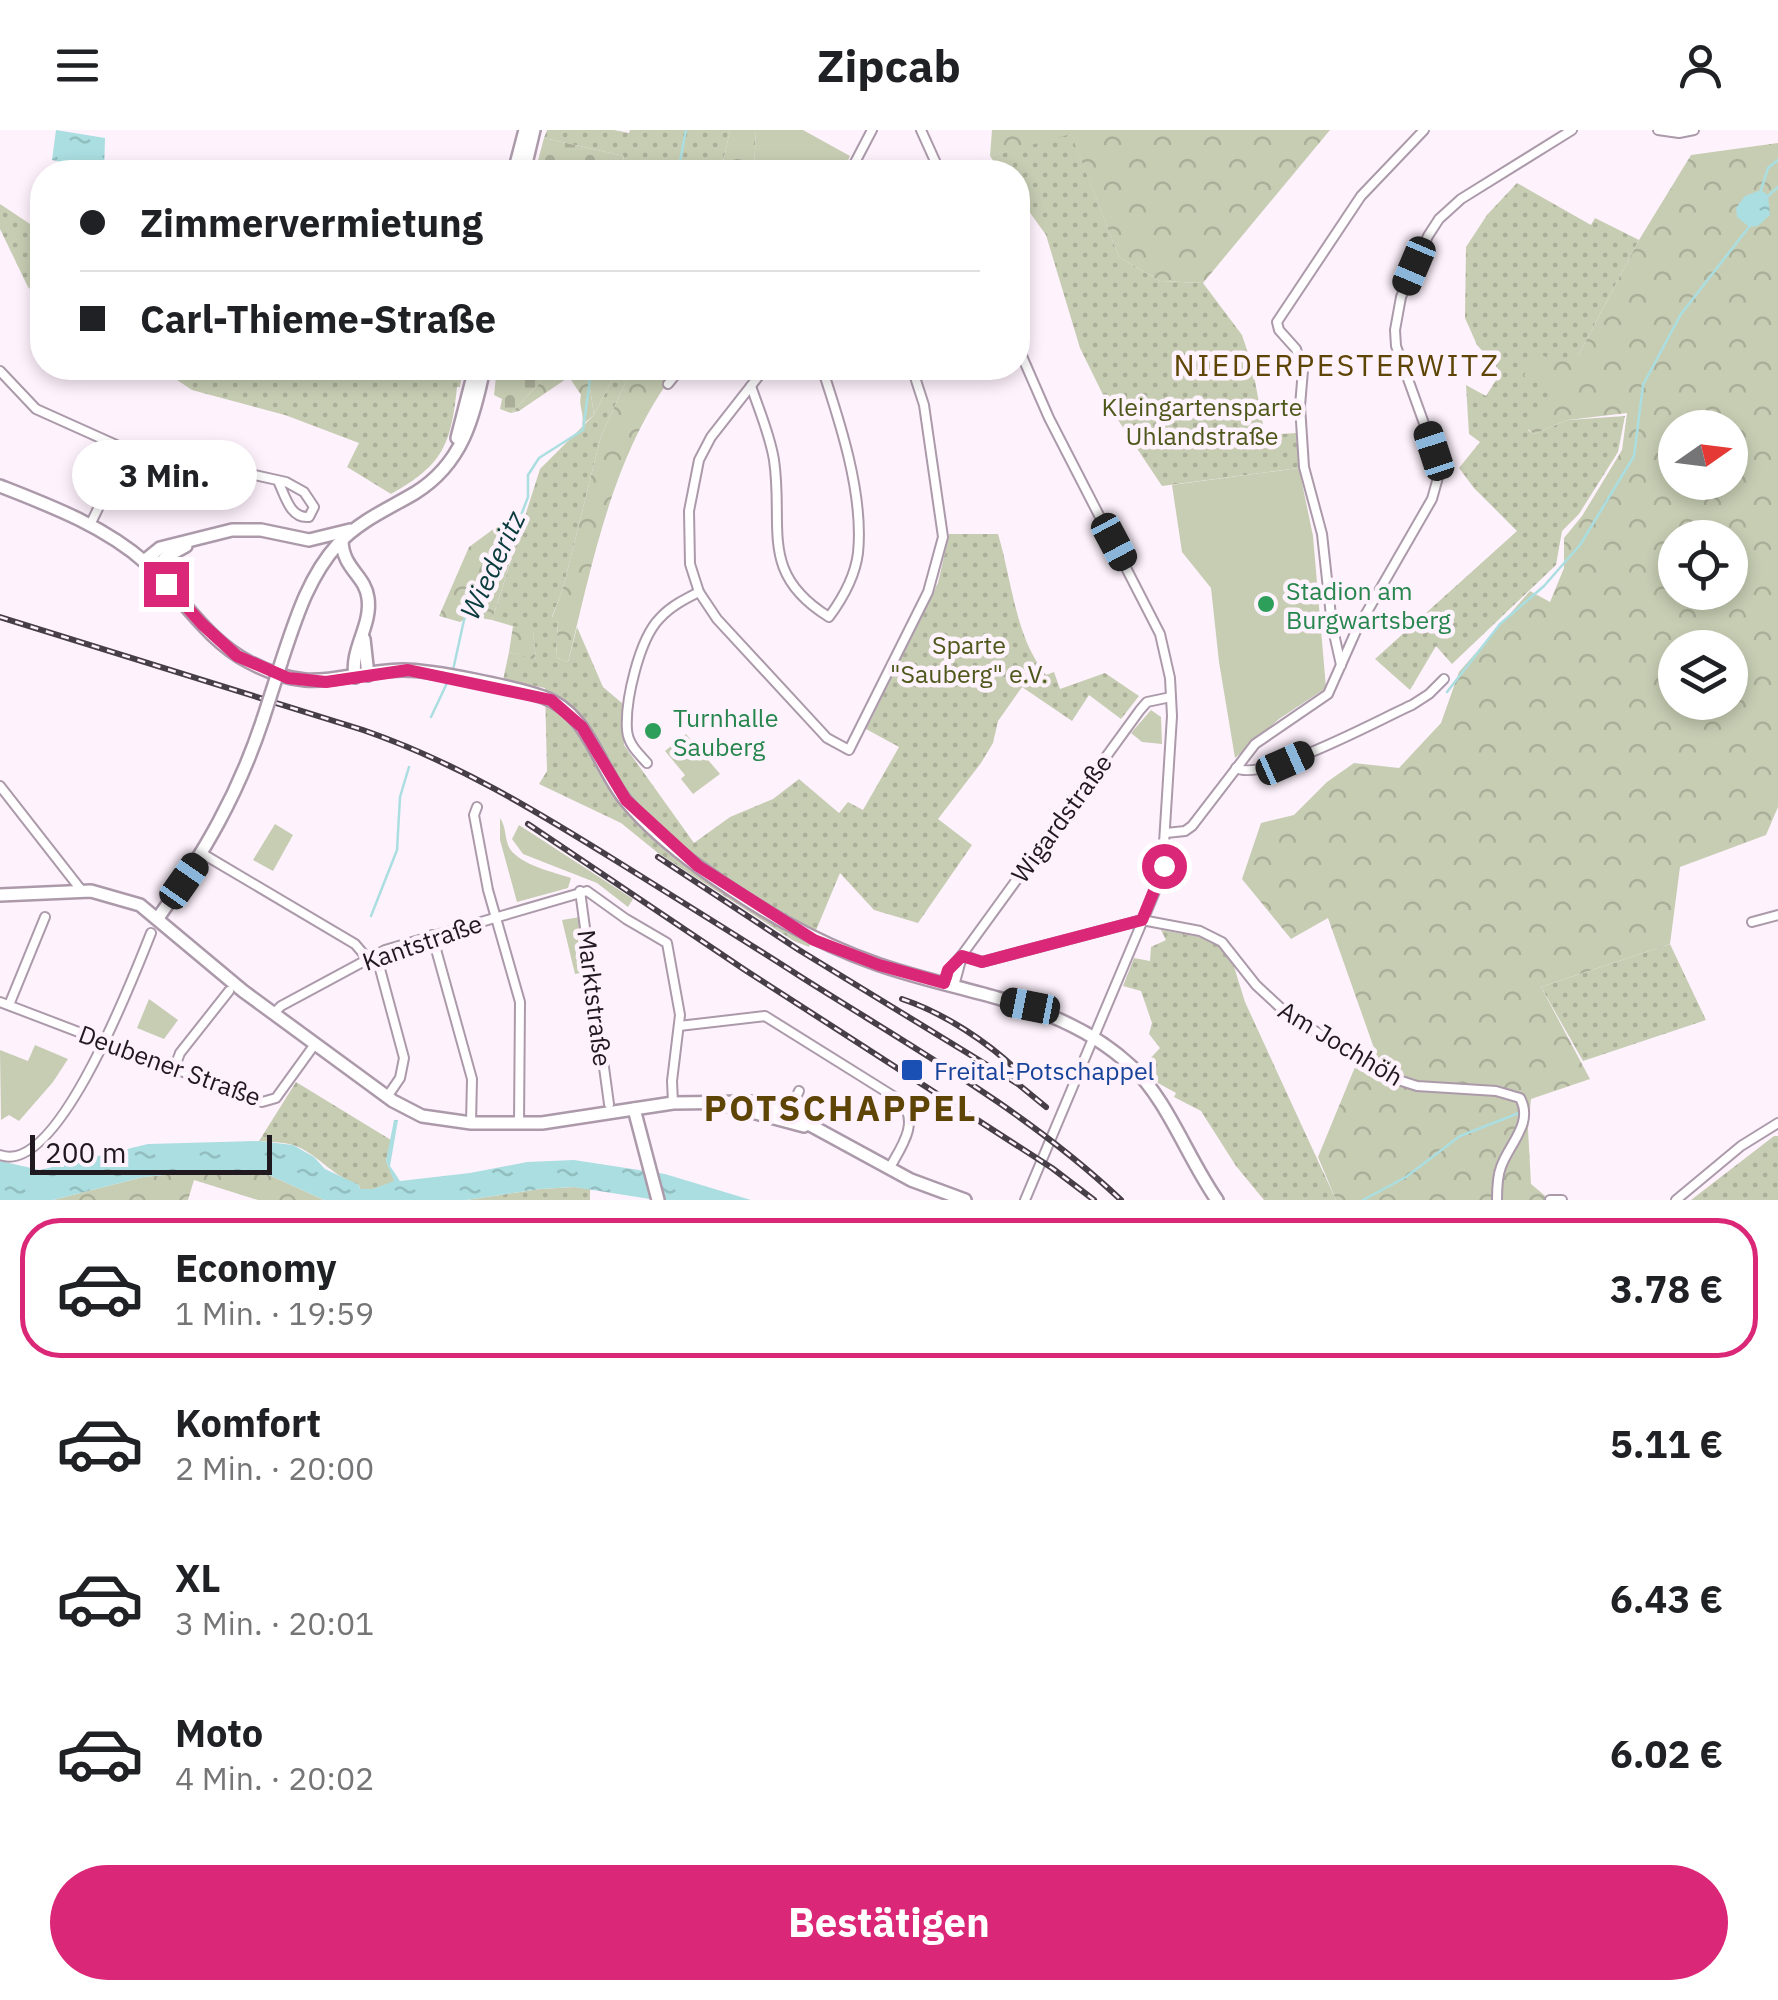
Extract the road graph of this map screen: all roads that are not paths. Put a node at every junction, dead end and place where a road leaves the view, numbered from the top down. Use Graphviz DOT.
graph roads {
  1 [pos="533,130"];
  2 [pos="872,130"];
  3 [pos="921,130"];
  4 [pos="1424,130"];
  5 [pos="1572,130"];
  6 [pos="1658,130"];
  7 [pos="1694,130"];
  8 [pos="519,160"];
  9 [pos="527,160"];
  10 [pos="856,160"];
  11 [pos="935,160"];
  12 [pos="0,370"];
  13 [pos="1030,374"];
  14 [pos="472,380"];
  15 [pos="481,380"];
  16 [pos="671,380"];
  17 [pos="756,380"];
  18 [pos="826,380"];
  19 [pos="916,380"];
  20 [pos="668,384"];
  21 [pos="751,386"];
  22 [pos="127,450"];
  23 [pos="436,476"];
  24 [pos="278,481"];
  25 [pos="0,486"];
  26 [pos="90,525"];
  27 [pos="354,529"];
  28 [pos="309,540"];
  29 [pos="342,541"];
  30 [pos="149,566"];
  31 [pos="320,570"];
  32 [pos="357,576"];
  33 [pos="699,592"];
  34 [pos="1341,666"];
  35 [pos="361,676"];
  36 [pos="1444,679"];
  37 [pos="1171,698"];
  38 [pos="647,763"];
  39 [pos="1236,768"];
  40 [pos="0,786"];
  41 [pos="477,807"];
  42 [pos="1166,833"];
  43 [pos="203,854"];
  44 [pos="82,891"];
  45 [pos="580,892"];
  46 [pos="0,895"];
  47 [pos="1778,915"];
  48 [pos="496,916"];
  49 [pos="45,917"];
  50 [pos="158,918"];
  51 [pos="1142,920"];
  52 [pos="1752,922"];
  53 [pos="151,933"];
  54 [pos="432,935"];
  55 [pos="372,956"];
  56 [pos="962,956"];
  57 [pos="949,984"];
  58 [pos="230,991"];
  59 [pos="4,1004"];
  60 [pos="274,1013"];
  61 [pos="679,1026"];
  62 [pos="1096,1036"];
  63 [pos="106,1042"];
  64 [pos="315,1044"];
  65 [pos="174,1069"];
  66 [pos="799,1091"];
  67 [pos="389,1093"];
  68 [pos="673,1103"];
  69 [pos="609,1104"];
  70 [pos="634,1109"];
  71 [pos="790,1110"];
  72 [pos="1778,1122"];
  73 [pos="471,1123"];
  74 [pos="519,1124"];
  75 [pos="0,1155"];
  76 [pos="891,1165"];
  77 [pos="658,1200"];
  78 [pos="965,1200"];
  79 [pos="1025,1200"];
  80 [pos="1217,1200"];
  81 [pos="1497,1200"];
  82 [pos="1550,1200"];
  83 [pos="1562,1200"];
  84 [pos="1676,1200"];
  1 -- 8 [label="main road"];
  1 -- 9 [label="main road"];
  2 -- 10 [label="street"];
  3 -- 11 [label="street"];
  4 -- 34 [label="street"];
  5 -- 34 [label="street"];
  6 -- 7 [label="street"];
  12 -- 22 [label="street"];
  13 -- 37 [label="street"];
  14 -- 23 [label="main road"];
  15 -- 23 [label="main road"];
  16 -- 20 [label="street"];
  17 -- 21 [label="street"];
  18 -- 21 [label="street"];
  19 -- 33 [label="street"];
  21 -- 33 [label="street"];
  22 -- 24 [label="street"];
  22 -- 26 [label="street"];
  23 -- 27 [label="main road"];
  24 -- 24 [label="street"];
  25 -- 26 [label="main road"];
  26 -- 30 [label="main road"];
  27 -- 28 [label="main road"];
  27 -- 29 [label="main road"];
  28 -- 30 [label="main road"];
  28 -- 31 [label="main road"];
  29 -- 31 [label="main road"];
  29 -- 32 [label="main road"];
  30 -- 35 [label="main road"];
  31 -- 32 [label="main road"];
  31 -- 43 [label="main road, bridge"];
  32 -- 35 [label="main road"];
  33 -- 38 [label="street"];
  34 -- 39 [label="street"];
  35 -- 57 [label="main road"];
  36 -- 39 [label="street"];
  37 -- 42 [label="street"];
  37 -- 56 [label="street, Wigardstraße"];
  39 -- 42 [label="street"];
  40 -- 44 [label="street"];
  41 -- 48 [label="street"];
  42 -- 51 [label="street"];
  43 -- 50 [label="main road"];
  43 -- 55 [label="street"];
  44 -- 46 [label="main road"];
  44 -- 50 [label="main road"];
  45 -- 48 [label="street, Kantstraße"];
  45 -- 61 [label="street"];
  45 -- 69 [label="street, Marktstraße"];
  47 -- 52 [label="street"];
  48 -- 54 [label="street, Kantstraße"];
  48 -- 74 [label="street"];
  49 -- 59 [label="street"];
  50 -- 60 [label="main road"];
  51 -- 56 [label="street"];
  51 -- 62 [label="street"];
  51 -- 81 [label="street, Am Jochhöh"];
  53 -- 63 [label="street"];
  54 -- 55 [label="street, Kantstraße"];
  54 -- 73 [label="street"];
  55 -- 60 [label="street, Kantstraße"];
  55 -- 67 [label="street"];
  56 -- 57 [label="street, Wigardstraße"];
  57 -- 62 [label="main road"];
  58 -- 65 [label="street"];
  59 -- 63 [label="street, Deubener Straße"];
  60 -- 64 [label="main road"];
  61 -- 68 [label="street"];
  61 -- 76 [label="street"];
  62 -- 79 [label="street"];
  62 -- 80 [label="main road"];
  63 -- 65 [label="street, Deubener Straße"];
  63 -- 75 [label="street"];
  64 -- 65 [label="street, Deubener Straße"];
  64 -- 67 [label="main road"];
  66 -- 71 [label="street"];
  67 -- 73 [label="main road"];
  68 -- 70 [label="main road"];
  68 -- 76 [label="main road"];
  70 -- 74 [label="main road"];
  70 -- 77 [label="main road"];
  72 -- 84 [label="street"];
  73 -- 74 [label="main road"];
  76 -- 78 [label="main road"];
  82 -- 83 [label="street"];
}
